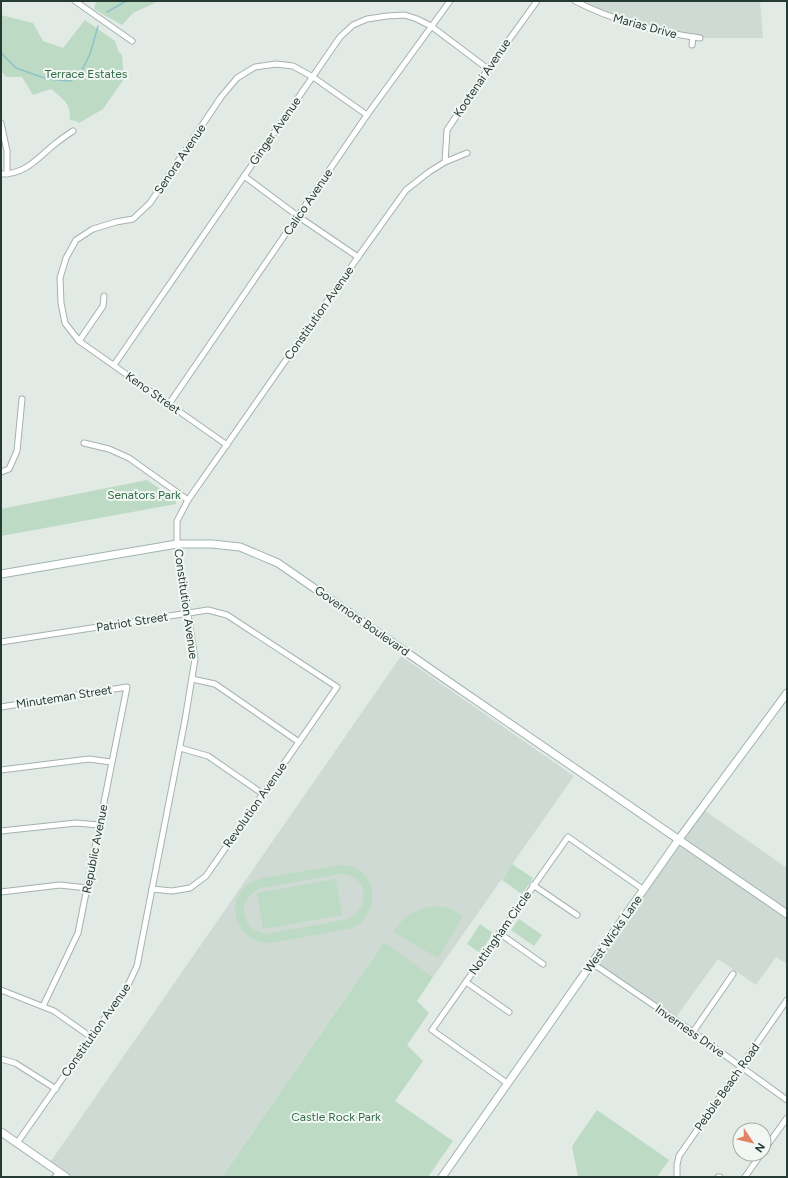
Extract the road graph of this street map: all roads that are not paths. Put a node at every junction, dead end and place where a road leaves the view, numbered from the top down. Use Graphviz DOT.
graph roads {
  1 [pos="75,1"];
  2 [pos="450,1"];
  3 [pos="537,1"];
  4 [pos="575,1"];
  5 [pos="431,26"];
  6 [pos="693,37"];
  7 [pos="700,38"];
  8 [pos="132,41"];
  9 [pos="692,45"];
  10 [pos="488,68"];
  11 [pos="313,77"];
  12 [pos="367,115"];
  13 [pos="1,123"];
  14 [pos="73,131"];
  15 [pos="467,153"];
  16 [pos="445,162"];
  17 [pos="1,174"];
  18 [pos="7,174"];
  19 [pos="244,176"];
  20 [pos="299,216"];
  21 [pos="358,257"];
  22 [pos="104,296"];
  23 [pos="79,340"];
  24 [pos="114,365"];
  25 [pos="22,399"];
  26 [pos="169,404"];
  27 [pos="84,443"];
  28 [pos="226,445"];
  29 [pos="1,472"];
  30 [pos="188,500"];
  31 [pos="178,544"];
  32 [pos="1,573"];
  33 [pos="188,613"];
  34 [pos="1,642"];
  35 [pos="192,679"];
  36 [pos="127,686"];
  37 [pos="338,687"];
  38 [pos="787,693"];
  39 [pos="1,707"];
  40 [pos="299,742"];
  41 [pos="180,748"];
  42 [pos="111,762"];
  43 [pos="1,770"];
  44 [pos="263,794"];
  45 [pos="99,825"];
  46 [pos="1,831"];
  47 [pos="679,840"];
  48 [pos="533,885"];
  49 [pos="88,888"];
  50 [pos="152,889"];
  51 [pos="644,890"];
  52 [pos="1,892"];
  53 [pos="787,914"];
  54 [pos="577,915"];
  55 [pos="500,933"];
  56 [pos="592,963"];
  57 [pos="543,964"];
  58 [pos="733,974"];
  59 [pos="466,982"];
  60 [pos="1,990"];
  61 [pos="787,1000"];
  62 [pos="43,1006"];
  63 [pos="509,1012"];
  64 [pos="693,1032"];
  65 [pos="91,1037"];
  66 [pos="1,1059"];
  67 [pos="740,1067"];
  68 [pos="508,1083"];
  69 [pos="56,1089"];
  70 [pos="787,1100"];
  71 [pos="787,1118"];
  72 [pos="1,1132"];
  73 [pos="772,1139"];
  74 [pos="17,1143"];
  75 [pos="755,1162"];
  76 [pos="57,1174"];
  77 [pos="66,1177"];
  78 [pos="442,1177"];
  79 [pos="677,1177"];
  80 [pos="745,1177"];
  1 -- 8 [label="street"];
  2 -- 5 [label="street, Calico Avenue"];
  3 -- 10 [label="street, Kootenai Avenue"];
  4 -- 6 [label="street, Marias Drive"];
  5 -- 10 [label="street, Ginger Avenue"];
  5 -- 11 [label="street, Ginger Avenue"];
  5 -- 12 [label="street, Calico Avenue"];
  6 -- 7 [label="street, Marias Drive"];
  6 -- 9 [label="street, Marias Drive"];
  10 -- 16 [label="street, Kootenai Avenue"];
  11 -- 12 [label="street, Senora Avenue"];
  11 -- 19 [label="street, Ginger Avenue"];
  11 -- 23 [label="street, Senora Avenue"];
  12 -- 20 [label="street, Calico Avenue"];
  13 -- 18 [label="street"];
  14 -- 18 [label="street"];
  15 -- 16 [label="street, Constitution Avenue"];
  16 -- 21 [label="street, Constitution Avenue"];
  17 -- 18 [label="street"];
  19 -- 20 [label="street"];
  19 -- 24 [label="street, Ginger Avenue"];
  20 -- 21 [label="street"];
  20 -- 26 [label="street, Calico Avenue"];
  21 -- 28 [label="street, Constitution Avenue"];
  22 -- 23 [label="street"];
  23 -- 24 [label="street, Keno Street"];
  24 -- 26 [label="street, Keno Street"];
  25 -- 29 [label="street"];
  26 -- 28 [label="street, Keno Street"];
  27 -- 30 [label="street"];
  28 -- 30 [label="street, Constitution Avenue"];
  30 -- 31 [label="street, Constitution Avenue"];
  31 -- 32 [label="main road, Governors Boulevard"];
  31 -- 33 [label="street, Constitution Avenue"];
  31 -- 47 [label="main road, Governors Boulevard"];
  33 -- 34 [label="street, Patriot Street"];
  33 -- 35 [label="street, Constitution Avenue"];
  33 -- 37 [label="street, Patriot Street"];
  35 -- 40 [label="street"];
  35 -- 41 [label="street, Constitution Avenue"];
  36 -- 39 [label="street, Minuteman Street"];
  36 -- 42 [label="street, Republic Avenue"];
  37 -- 40 [label="street, Revolution Avenue"];
  38 -- 47 [label="main road, West Wicks Lane"];
  40 -- 44 [label="street, Revolution Avenue"];
  41 -- 44 [label="street"];
  41 -- 50 [label="street, Constitution Avenue"];
  42 -- 43 [label="street"];
  42 -- 45 [label="street, Republic Avenue"];
  44 -- 50 [label="street, Revolution Avenue"];
  45 -- 46 [label="street"];
  45 -- 49 [label="street, Republic Avenue"];
  47 -- 51 [label="main road, West Wicks Lane"];
  47 -- 53 [label="main road, Governors Boulevard"];
  48 -- 51 [label="street, Nottingham Circle"];
  48 -- 54 [label="street"];
  48 -- 55 [label="street, Nottingham Circle"];
  49 -- 52 [label="street"];
  49 -- 62 [label="street, Republic Avenue"];
  50 -- 65 [label="street, Constitution Avenue"];
  51 -- 56 [label="main road, West Wicks Lane"];
  55 -- 57 [label="street"];
  55 -- 59 [label="street, Nottingham Circle"];
  56 -- 64 [label="street, Inverness Drive"];
  56 -- 68 [label="main road, West Wicks Lane"];
  58 -- 64 [label="street"];
  59 -- 63 [label="street"];
  59 -- 68 [label="street, Nottingham Circle"];
  60 -- 62 [label="street"];
  61 -- 67 [label="street, Pebble Beach Road"];
  62 -- 65 [label="street"];
  64 -- 67 [label="street, Inverness Drive"];
  65 -- 69 [label="street, Constitution Avenue"];
  66 -- 69 [label="street"];
  67 -- 70 [label="street, Inverness Drive"];
  67 -- 79 [label="street, Pebble Beach Road"];
  68 -- 78 [label="main road, West Wicks Lane"];
  69 -- 74 [label="street, Constitution Avenue"];
  71 -- 73 [label="street"];
  72 -- 74 [label="main road"];
  74 -- 76 [label="main road"];
  75 -- 80 [label="street"];
  76 -- 77 [label="main road"];
}
